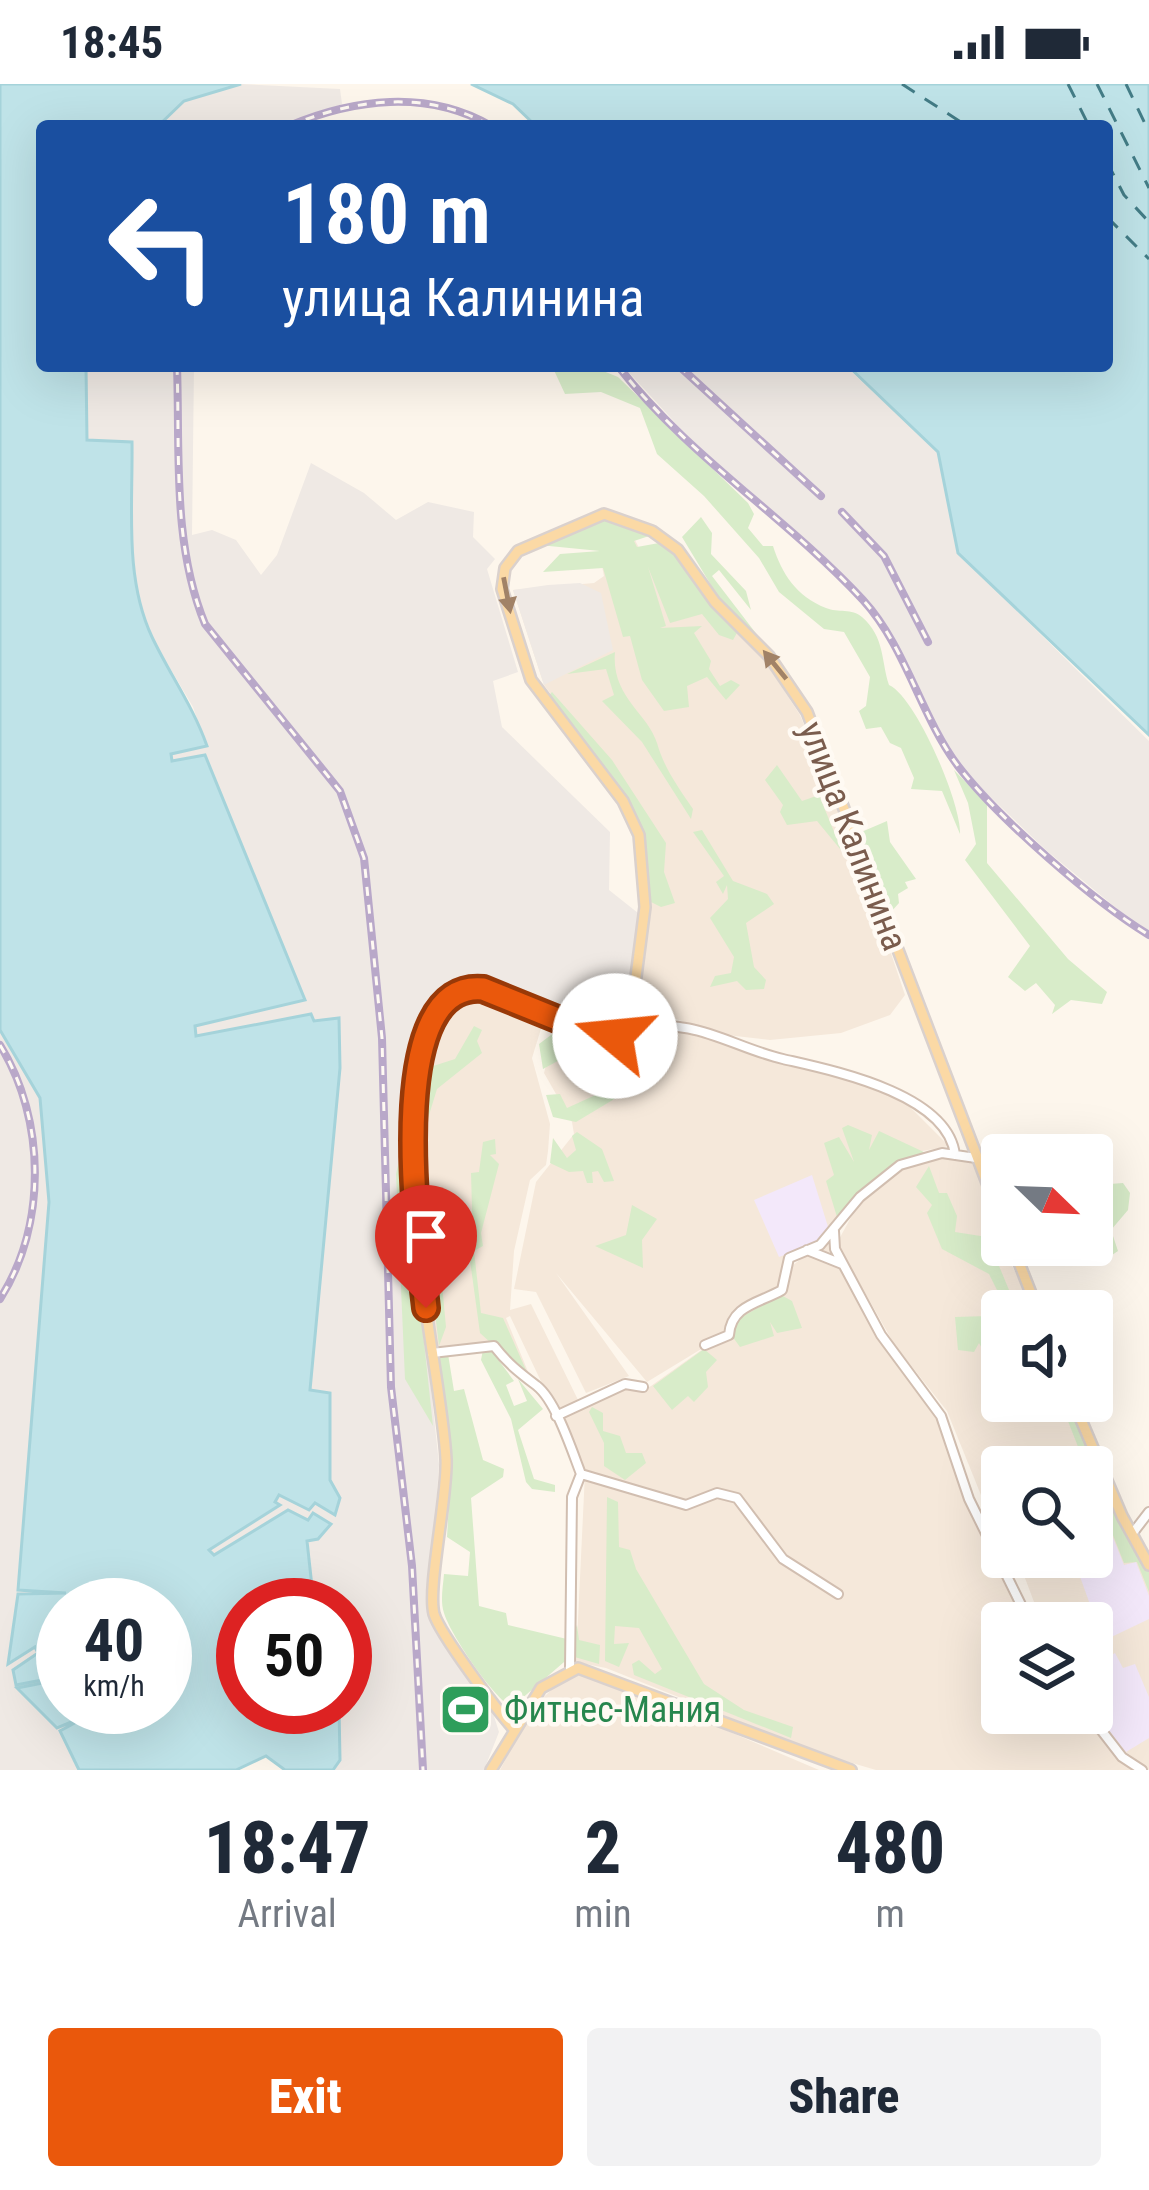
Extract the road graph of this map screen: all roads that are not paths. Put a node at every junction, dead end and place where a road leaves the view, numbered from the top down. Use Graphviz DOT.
graph roads {
  1 [pos="629,1023"];
  2 [pos="955,1155"];
  3 [pos="976,1158"];
  4 [pos="981,1170"];
  5 [pos="834,1231"];
  6 [pos="807,1250"];
  7 [pos="843,1264"];
  8 [pos="705,1345"];
  9 [pos="432,1353"];
  10 [pos="643,1388"];
  11 [pos="554,1417"];
  12 [pos="1082,1422"];
  13 [pos="581,1474"];
  14 [pos="1149,1512"];
  15 [pos="1131,1536"];
  16 [pos="1149,1565"];
  17 [pos="838,1594"];
  18 [pos="1020,1602"];
  19 [pos="570,1668"];
  20 [pos="513,1728"];
  21 [pos="1104,1734"];
  22 [pos="491,1770"];
  23 [pos="851,1770"];
  24 [pos="1142,1770"];
  1 -- 2 [label="street"];
  3 -- 1 [label="main road, улица Калинина, one-way"];
  1 -- 9 [label="main road"];
  2 -- 3 [label="street"];
  2 -- 5 [label="street"];
  3 -- 4 [label="main road, улица Калинина"];
  5 -- 6 [label="street"];
  5 -- 7 [label="street"];
  6 -- 7 [label="street"];
  6 -- 8 [label="street"];
  7 -- 18 [label="street"];
  9 -- 11 [label="street"];
  9 -- 20 [label="main road"];
  10 -- 11 [label="street"];
  11 -- 13 [label="street"];
  12 -- 15 [label="main road"];
  13 -- 17 [label="street"];
  13 -- 19 [label="street"];
  14 -- 15 [label="street"];
  15 -- 16 [label="main road"];
  19 -- 20 [label="main road"];
  19 -- 23 [label="main road"];
  20 -- 22 [label="main road"];
  21 -- 24 [label="street"];
}
